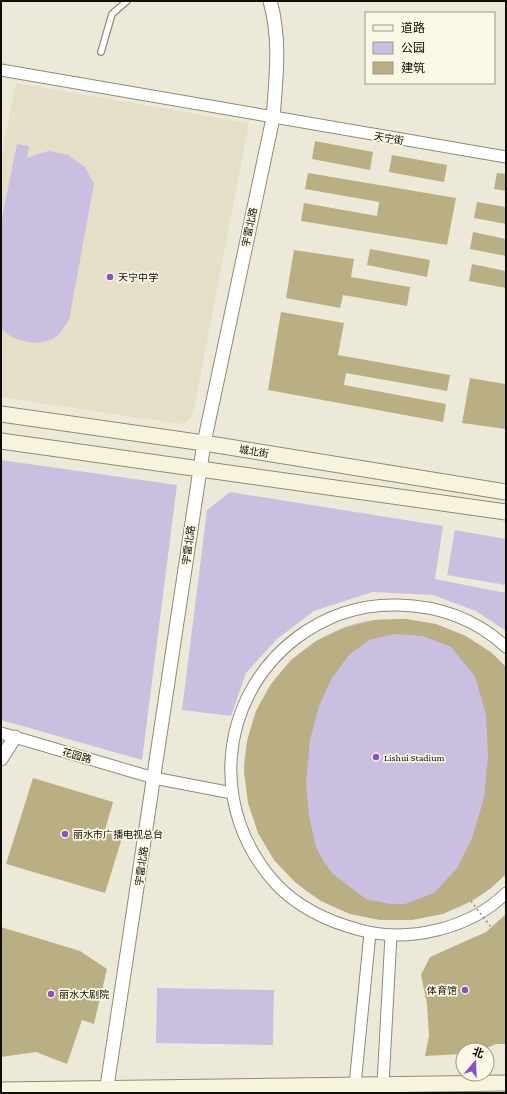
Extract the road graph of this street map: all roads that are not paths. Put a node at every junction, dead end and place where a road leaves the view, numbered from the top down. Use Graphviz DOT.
graph roads {
  1 [pos="127,1"];
  2 [pos="270,1"];
  3 [pos="101,52"];
  4 [pos="1,70"];
  5 [pos="272,118"];
  6 [pos="506,157"];
  7 [pos="1,414"];
  8 [pos="1,441"];
  9 [pos="204,443"];
  10 [pos="199,469"];
  11 [pos="506,492"];
  12 [pos="506,512"];
  13 [pos="506,647"];
  14 [pos="1,733"];
  15 [pos="15,737"];
  16 [pos="1,759"];
  17 [pos="154,778"];
  18 [pos="232,793"];
  19 [pos="506,893"];
  20 [pos="370,933"];
  21 [pos="392,935"];
  22 [pos="506,1083"];
  23 [pos="383,1084"];
  24 [pos="355,1085"];
  25 [pos="1,1090"];
  26 [pos="107,1091"];
  1 -- 3 [label="lane"];
  2 -- 5 [label="street, 宇雷北路"];
  4 -- 5 [label="street, 天宁街"];
  5 -- 6 [label="street, 天宁街"];
  5 -- 9 [label="street, 宇雷北路"];
  7 -- 9 [label="main road, 城北街"];
  8 -- 10 [label="main road"];
  9 -- 10 [label="street, 宇雷北路"];
  9 -- 11 [label="main road, 城北街"];
  10 -- 12 [label="main road"];
  10 -- 17 [label="street, 宇雷北路"];
  13 -- 18 [label="street"];
  14 -- 15 [label="street, 花园路"];
  15 -- 16 [label="street"];
  15 -- 17 [label="street, 花园路"];
  17 -- 18 [label="street, 花园路"];
  17 -- 26 [label="street, 宇雷北路"];
  18 -- 20 [label="street"];
  19 -- 21 [label="street"];
  20 -- 21 [label="street"];
  20 -- 24 [label="street"];
  21 -- 23 [label="street"];
  22 -- 23 [label="main road"];
  23 -- 24 [label="main road"];
  24 -- 26 [label="main road"];
  25 -- 26 [label="main road"];
}
